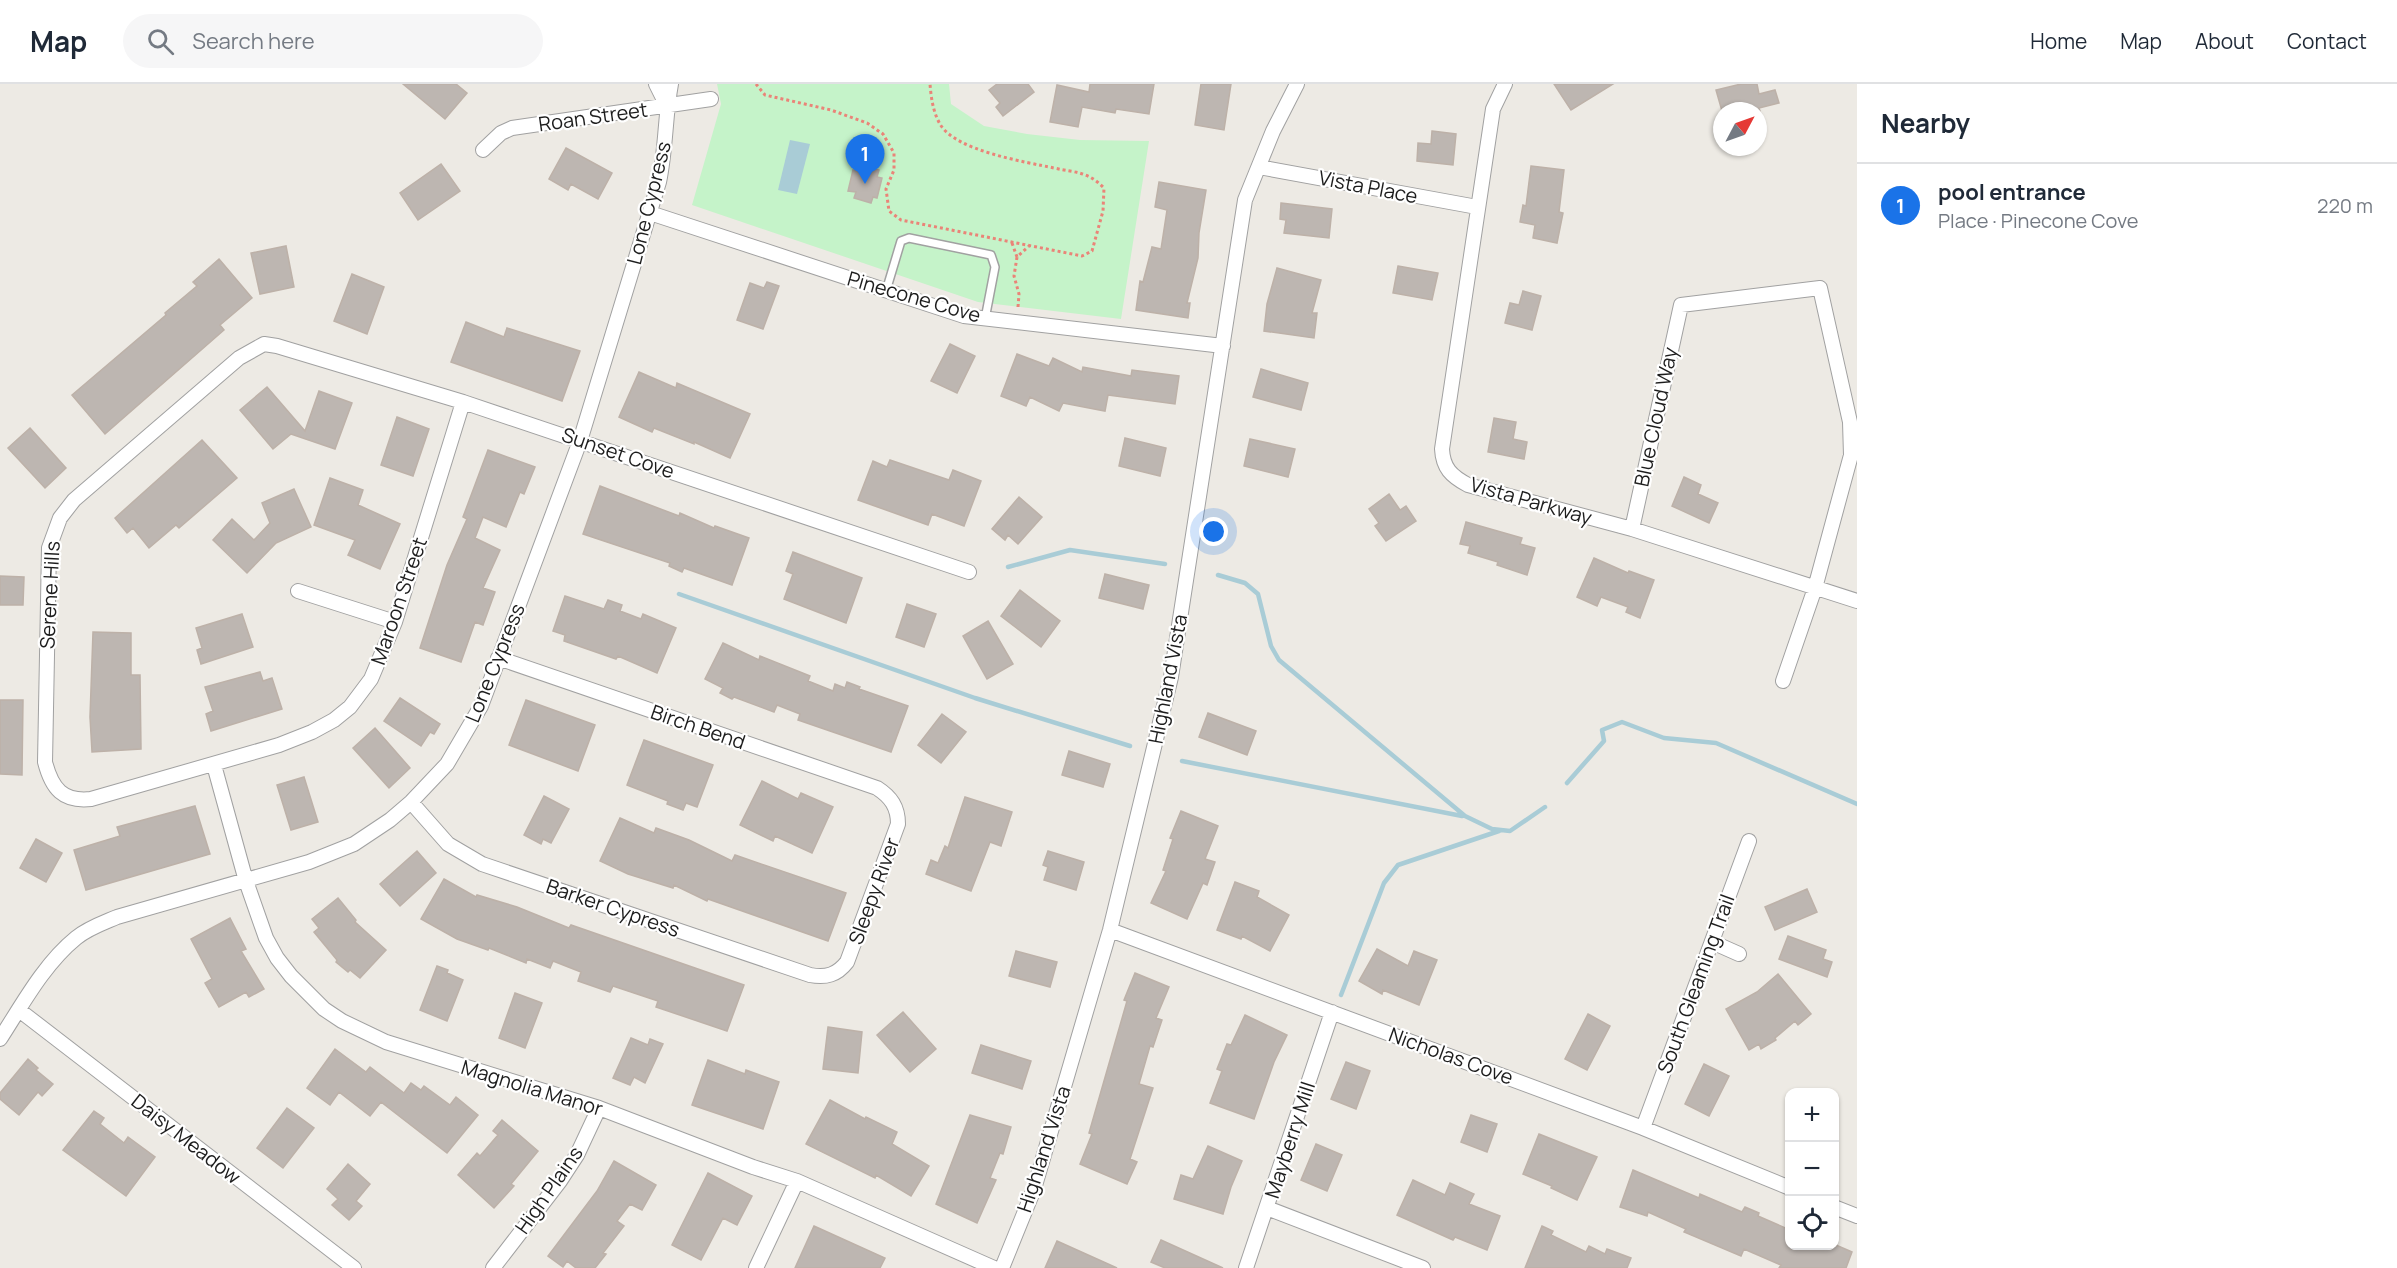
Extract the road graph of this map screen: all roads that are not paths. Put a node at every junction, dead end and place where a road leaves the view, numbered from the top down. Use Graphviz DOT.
graph roads {
  1 [pos="656,84"];
  2 [pos="671,84"];
  3 [pos="1297,84"];
  4 [pos="1505,84"];
  5 [pos="711,99"];
  6 [pos="667,106"];
  7 [pos="483,150"];
  8 [pos="1258,167"];
  9 [pos="1478,207"];
  10 [pos="650,213"];
  11 [pos="886,291"];
  12 [pos="986,320"];
  13 [pos="264,344"];
  14 [pos="1223,346"];
  15 [pos="1851,395"];
  16 [pos="463,402"];
  17 [pos="580,441"];
  18 [pos="1632,529"];
  19 [pos="969,572"];
  20 [pos="1815,588"];
  21 [pos="298,591"];
  22 [pos="1857,601"];
  23 [pos="395,622"];
  24 [pos="498,658"];
  25 [pos="1783,681"];
  26 [pos="214,765"];
  27 [pos="63,795"];
  28 [pos="411,802"];
  29 [pos="894,803"];
  30 [pos="1749,841"];
  31 [pos="246,881"];
  32 [pos="1110,930"];
  33 [pos="1712,942"];
  34 [pos="1739,954"];
  35 [pos="835,974"];
  36 [pos="19,1010"];
  37 [pos="1332,1012"];
  38 [pos="0,1039"];
  39 [pos="599,1108"];
  40 [pos="1643,1128"];
  41 [pos="797,1181"];
  42 [pos="1785,1186"];
  43 [pos="1267,1208"];
  44 [pos="1839,1209"];
  45 [pos="1857,1216"];
  46 [pos="354,1268"];
  47 [pos="493,1268"];
  48 [pos="756,1268"];
  49 [pos="994,1268"];
  50 [pos="1002,1268"];
  51 [pos="1246,1268"];
  52 [pos="1424,1268"];
  1 -- 6 [label="street"];
  2 -- 6 [label="street, Lone Cypress"];
  3 -- 8 [label="street, Highland Vista"];
  4 -- 9 [label="street, Vista Parkway"];
  5 -- 6 [label="street, Roan Street"];
  6 -- 7 [label="street, Roan Street"];
  6 -- 10 [label="street, Lone Cypress"];
  8 -- 9 [label="street, Vista Place"];
  8 -- 14 [label="street, Highland Vista"];
  9 -- 18 [label="street, Vista Parkway"];
  10 -- 11 [label="street, Pinecone Cove"];
  10 -- 17 [label="street, Lone Cypress"];
  11 -- 12 [label="street, Pinecone Cove"];
  11 -- 12 [label="lane"];
  12 -- 14 [label="street, Pinecone Cove"];
  13 -- 16 [label="street, Sunset Cove"];
  13 -- 27 [label="street, Serene Hills"];
  14 -- 32 [label="street, Highland Vista"];
  15 -- 18 [label="street, Blue Cloud Way"];
  15 -- 20 [label="street"];
  16 -- 17 [label="street, Sunset Cove"];
  16 -- 23 [label="street, Maroon Street"];
  17 -- 19 [label="street, Sunset Cove"];
  17 -- 24 [label="street, Lone Cypress"];
  18 -- 20 [label="street, Vista Parkway"];
  20 -- 22 [label="street, Vista Parkway"];
  20 -- 25 [label="street"];
  21 -- 23 [label="street"];
  23 -- 26 [label="street, Maroon Street"];
  24 -- 28 [label="street, Lone Cypress"];
  24 -- 29 [label="street, Birch Bend"];
  26 -- 27 [label="street, Maroon Street"];
  26 -- 31 [label="street, Magnolia Manor"];
  28 -- 31 [label="street, Lone Cypress"];
  28 -- 35 [label="street, Barker Cypress"];
  29 -- 35 [label="street, Sleepy River"];
  30 -- 33 [label="street, South Gleaming Trail"];
  31 -- 36 [label="street, Lone Cypress"];
  31 -- 39 [label="street, Magnolia Manor"];
  32 -- 37 [label="street, Nicholas Cove"];
  32 -- 50 [label="street, Highland Vista"];
  33 -- 34 [label="street"];
  33 -- 40 [label="street, South Gleaming Trail"];
  36 -- 38 [label="street, Lone Cypress"];
  36 -- 46 [label="street, Daisy Meadow"];
  37 -- 40 [label="street, Nicholas Cove"];
  37 -- 43 [label="street, Mayberry Mill"];
  39 -- 41 [label="street, Magnolia Manor"];
  39 -- 47 [label="street, High Plains"];
  40 -- 42 [label="street, Nicholas Cove"];
  41 -- 48 [label="street"];
  41 -- 49 [label="street, Magnolia Manor"];
  43 -- 51 [label="street, Mayberry Mill"];
  43 -- 52 [label="street"];
  44 -- 45 [label="street"];
}
